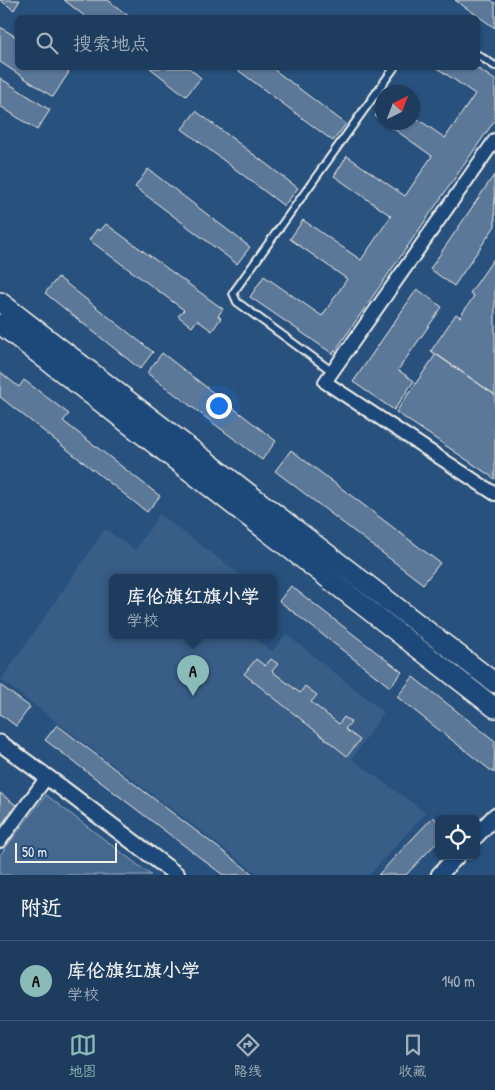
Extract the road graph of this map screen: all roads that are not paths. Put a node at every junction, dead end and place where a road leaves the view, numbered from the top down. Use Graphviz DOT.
graph roads {
  1 [pos="480,56"];
  2 [pos="495,66"];
  3 [pos="393,70"];
  4 [pos="495,140"];
  5 [pos="0,302"];
  6 [pos="0,324"];
  7 [pos="333,372"];
  8 [pos="495,494"];
  9 [pos="495,683"];
  10 [pos="495,708"];
  11 [pos="0,743"];
  12 [pos="47,778"];
  13 [pos="495,816"];
  14 [pos="480,832"];
  15 [pos="0,841"];
  16 [pos="452,860"];
  17 [pos="177,875"];
  18 [pos="439,875"];
  1 -- 2 [label="lane"];
  3 -- 7 [label="lane"];
  4 -- 7 [label="street"];
  5 -- 9 [label="main road"];
  6 -- 10 [label="main road"];
  7 -- 8 [label="street"];
  11 -- 12 [label="street"];
  12 -- 15 [label="street"];
  12 -- 17 [label="street"];
  13 -- 14 [label="street"];
  16 -- 18 [label="street"];
}
